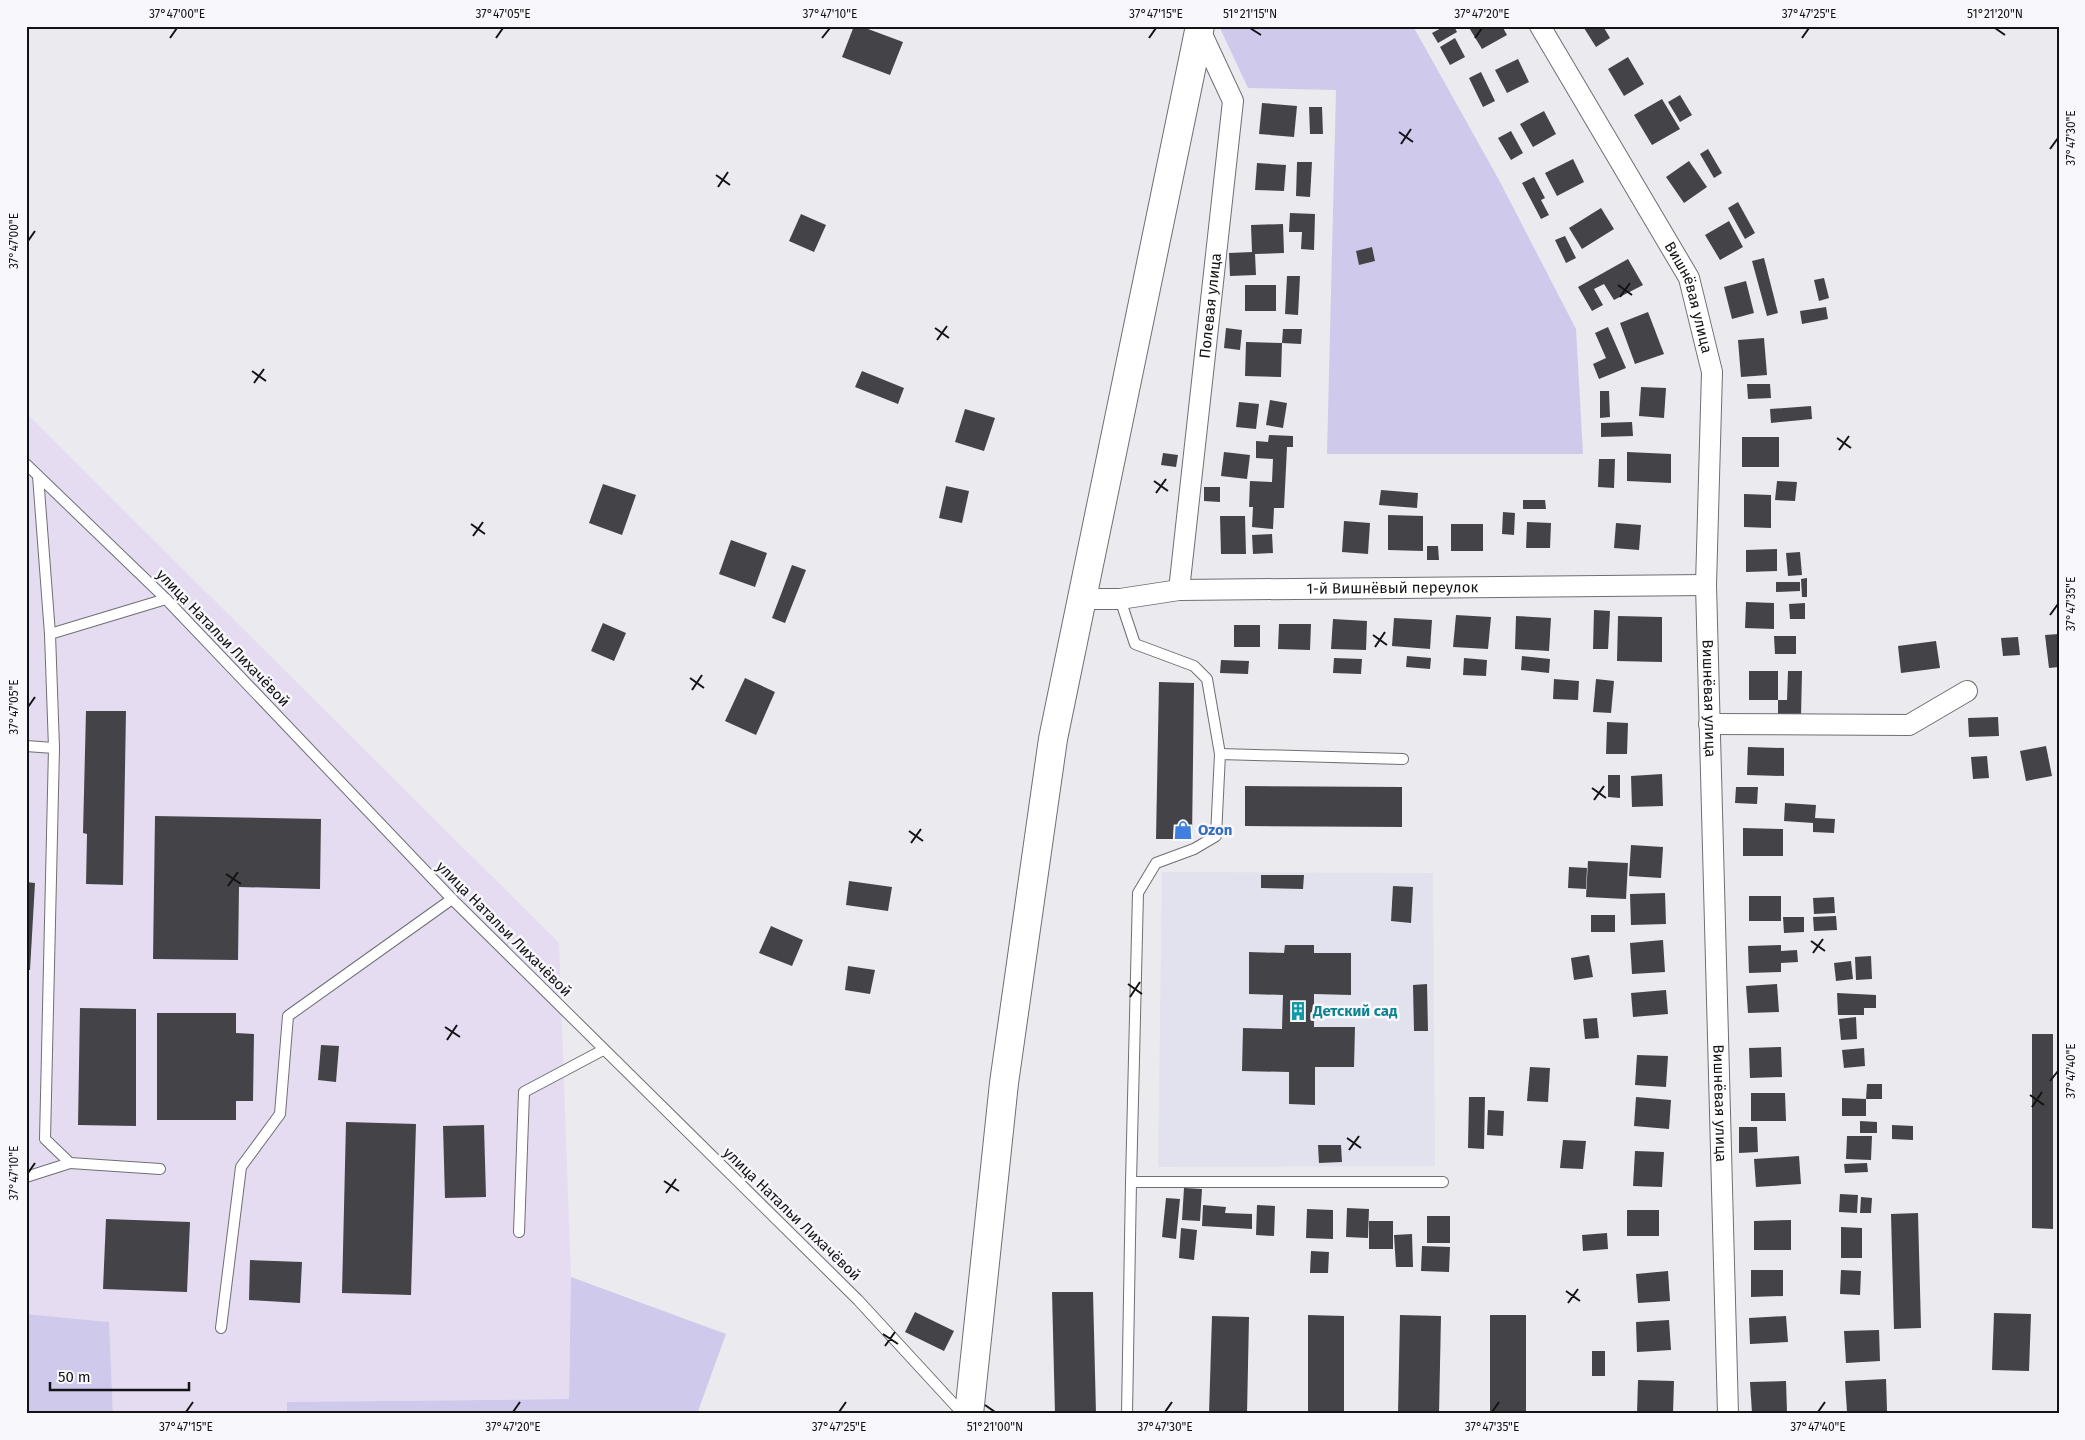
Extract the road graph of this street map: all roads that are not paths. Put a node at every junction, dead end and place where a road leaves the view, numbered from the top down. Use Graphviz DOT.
graph roads {
  1 [pos="1540,26"];
  2 [pos="1200,27"];
  3 [pos="26,464"];
  4 [pos="38,476"];
  5 [pos="1706,585"];
  6 [pos="1179,590"];
  7 [pos="1081,598"];
  8 [pos="166,599"];
  9 [pos="1120,599"];
  10 [pos="50,634"];
  11 [pos="1967,691"];
  12 [pos="1709,724"];
  13 [pos="26,746"];
  14 [pos="54,748"];
  15 [pos="1220,754"];
  16 [pos="1403,759"];
  17 [pos="452,899"];
  18 [pos="603,1050"];
  19 [pos="70,1163"];
  20 [pos="160,1170"];
  21 [pos="26,1177"];
  22 [pos="1131,1182"];
  23 [pos="1443,1182"];
  24 [pos="519,1232"];
  25 [pos="221,1328"];
  26 [pos="963,1414"];
  27 [pos="969,1414"];
  28 [pos="1127,1414"];
  29 [pos="1728,1414"];
  1 -- 5 [label="street, Вишнёвая улица"];
  2 -- 6 [label="street, Полевая улица"];
  2 -- 7 [label="street"];
  3 -- 4 [label="lane, улица Натальи Лихачёвой"];
  4 -- 8 [label="lane, улица Натальи Лихачёвой"];
  4 -- 10 [label="lane"];
  5 -- 6 [label="street, 1-й Вишнёвый переулок"];
  5 -- 12 [label="street, Вишнёвая улица"];
  6 -- 9 [label="street, 1-й Вишнёвый переулок"];
  7 -- 9 [label="street, 1-й Вишнёвый переулок"];
  7 -- 27 [label="street"];
  8 -- 10 [label="lane"];
  8 -- 17 [label="lane, улица Натальи Лихачёвой"];
  9 -- 15 [label="lane"];
  10 -- 14 [label="lane"];
  11 -- 12 [label="street"];
  12 -- 29 [label="street, Вишнёвая улица"];
  13 -- 14 [label="lane"];
  14 -- 19 [label="lane"];
  15 -- 16 [label="lane"];
  15 -- 22 [label="lane"];
  17 -- 18 [label="lane, улица Натальи Лихачёвой"];
  17 -- 25 [label="lane"];
  18 -- 24 [label="lane"];
  18 -- 26 [label="lane, улица Натальи Лихачёвой"];
  19 -- 20 [label="lane"];
  19 -- 21 [label="lane"];
  22 -- 23 [label="lane"];
  22 -- 28 [label="lane"];
}
